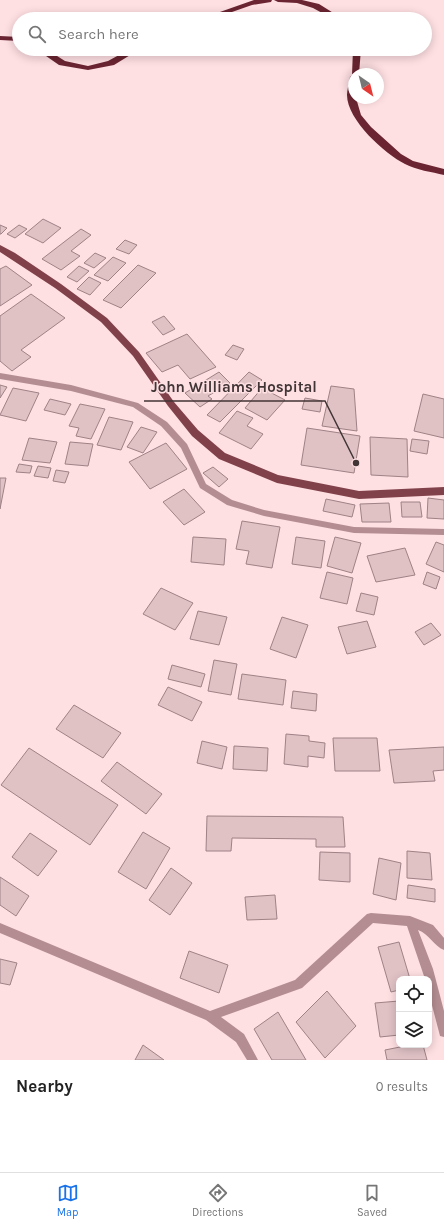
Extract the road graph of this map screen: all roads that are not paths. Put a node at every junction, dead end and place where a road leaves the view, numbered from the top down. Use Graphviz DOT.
graph roads {
  1 [pos="268,0"];
  2 [pos="278,0"];
  3 [pos="224,12"];
  4 [pos="327,12"];
  5 [pos="0,38"];
  6 [pos="12,39"];
  7 [pos="51,56"];
  8 [pos="124,56"];
  9 [pos="356,56"];
  10 [pos="355,68"];
  11 [pos="354,104"];
  12 [pos="444,172"];
  13 [pos="2,252"];
  14 [pos="0,376"];
  15 [pos="444,491"];
  16 [pos="444,532"];
  17 [pos="410,921"];
  18 [pos="0,928"];
  19 [pos="444,945"];
  20 [pos="210,1016"];
  21 [pos="444,1032"];
  22 [pos="253,1060"];
  1 -- 3 [label="highway"];
  2 -- 4 [label="highway"];
  5 -- 6 [label="highway"];
  7 -- 8 [label="highway"];
  9 -- 10 [label="highway"];
  11 -- 12 [label="highway"];
  13 -- 15 [label="main road"];
  14 -- 16 [label="street"];
  17 -- 19 [label="street"];
  17 -- 20 [label="street"];
  17 -- 21 [label="street"];
  18 -- 20 [label="street"];
  20 -- 22 [label="street"];
}
